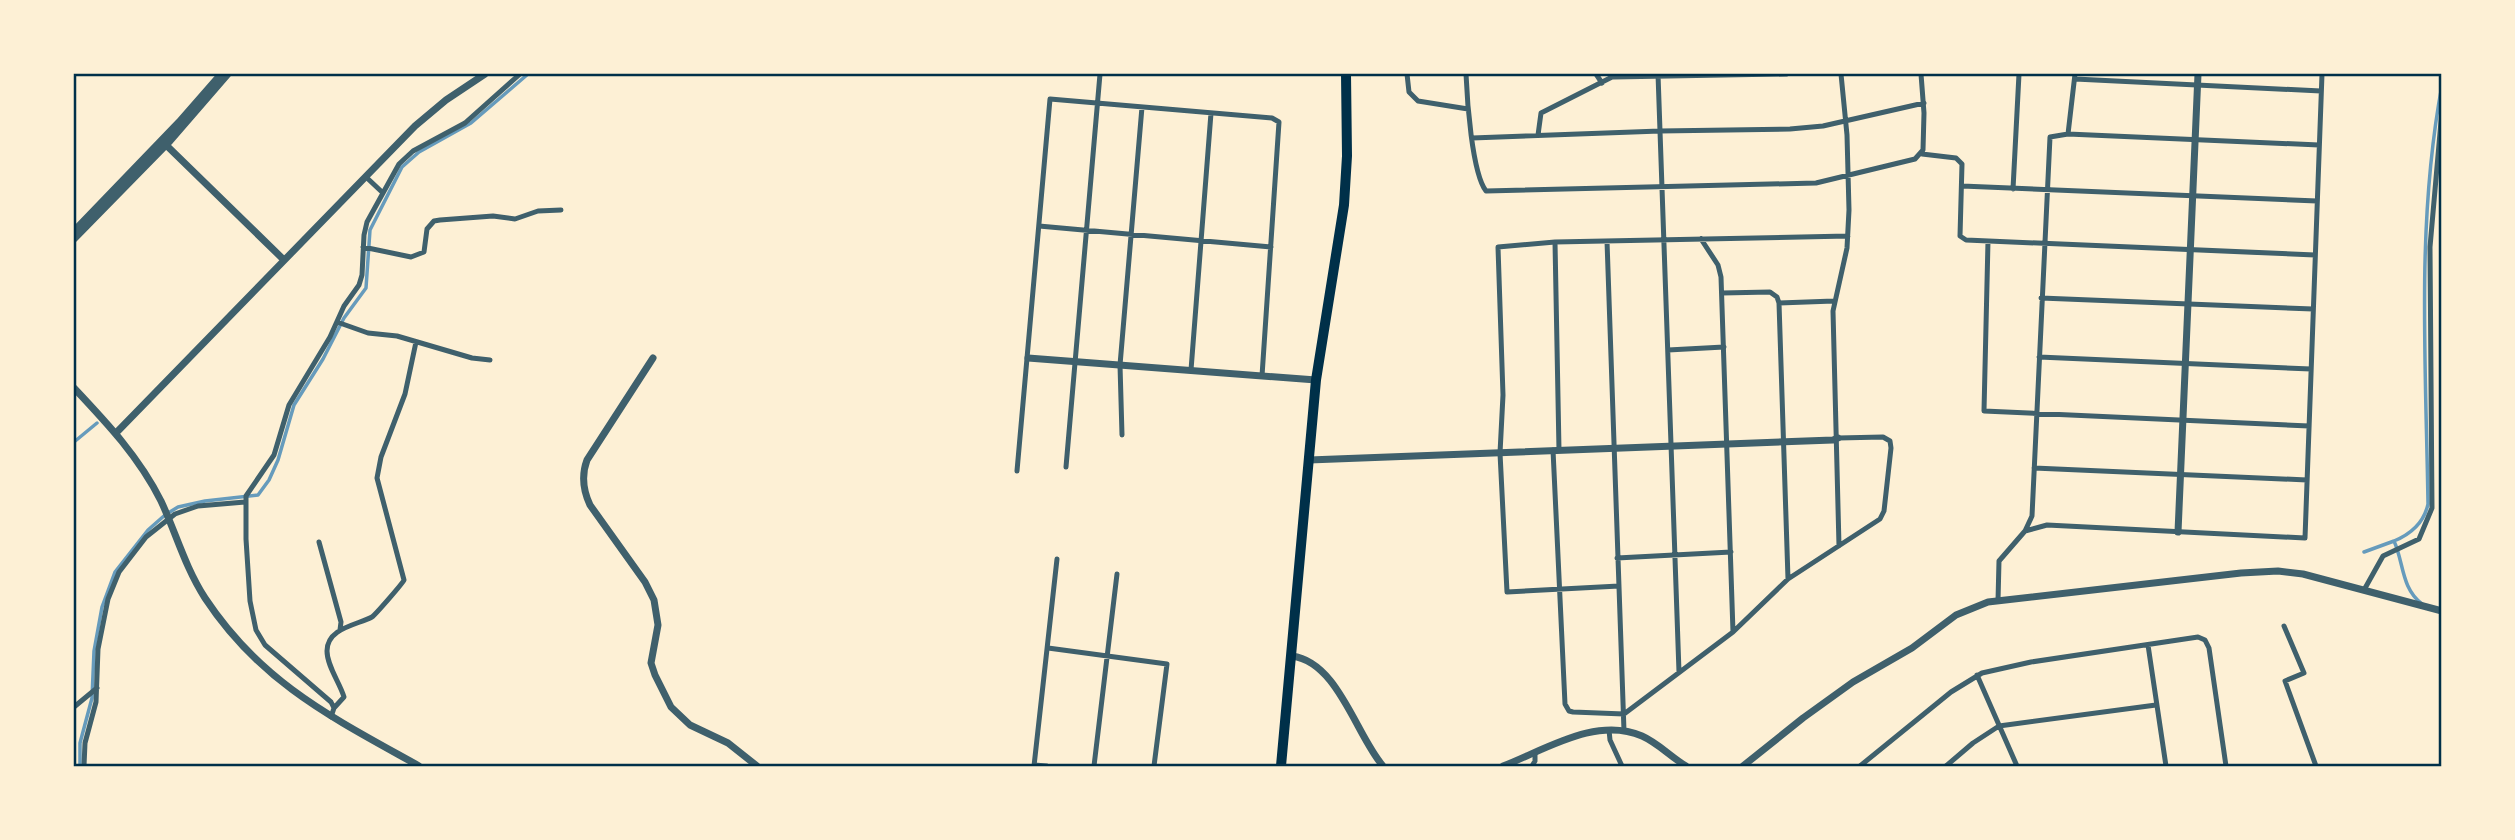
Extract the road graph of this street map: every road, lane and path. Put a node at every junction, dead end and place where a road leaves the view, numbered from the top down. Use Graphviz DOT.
graph roads {
  1 [pos="221,74"];
  2 [pos="228,74"];
  3 [pos="485,74"];
  4 [pos="520,74"];
  5 [pos="1100,74"];
  6 [pos="1346,74"];
  7 [pos="1407,74"];
  8 [pos="1466,74"];
  9 [pos="1595,74"];
  10 [pos="1787,74"];
  11 [pos="1841,74"];
  12 [pos="1921,74"];
  13 [pos="2019,74"];
  14 [pos="2198,74"];
  15 [pos="2322,74"];
  16 [pos="1616,75"];
  17 [pos="1658,75"];
  18 [pos="2075,76"];
  19 [pos="1602,83"];
  20 [pos="2197,85"];
  21 [pos="2321,91"];
  22 [pos="1097,103"];
  23 [pos="1924,103"];
  24 [pos="1142,107"];
  25 [pos="1468,109"];
  26 [pos="2441,110"];
  27 [pos="1211,113"];
  28 [pos="1846,120"];
  29 [pos="1660,131"];
  30 [pos="2068,134"];
  31 [pos="1538,135"];
  32 [pos="1472,138"];
  33 [pos="2195,139"];
  34 [pos="164,143"];
  35 [pos="2319,145"];
  36 [pos="1922,154"];
  37 [pos="1848,176"];
  38 [pos="366,177"];
  39 [pos="1962,186"];
  40 [pos="1662,187"];
  41 [pos="2013,189"];
  42 [pos="2046,190"];
  43 [pos="383,193"];
  44 [pos="2192,196"];
  45 [pos="2317,201"];
  46 [pos="561,210"];
  47 [pos="1039,226"];
  48 [pos="1086,230"];
  49 [pos="74,231"];
  50 [pos="1132,234"];
  51 [pos="1848,236"];
  52 [pos="74,239"];
  53 [pos="1701,239"];
  54 [pos="1201,240"];
  55 [pos="1664,240"];
  56 [pos="1607,241"];
  57 [pos="1988,241"];
  58 [pos="1555,242"];
  59 [pos="2044,243"];
  60 [pos="363,247"];
  61 [pos="1271,247"];
  62 [pos="2190,250"];
  63 [pos="2315,255"];
  64 [pos="284,260"];
  65 [pos="1722,293"];
  66 [pos="2041,299"];
  67 [pos="1833,302"];
  68 [pos="1779,303"];
  69 [pos="2188,304"];
  70 [pos="2314,309"];
  71 [pos="337,322"];
  72 [pos="416,342"];
  73 [pos="1724,347"];
  74 [pos="1668,350"];
  75 [pos="2039,356"];
  76 [pos="653,358"];
  77 [pos="1027,358"];
  78 [pos="490,359"];
  79 [pos="1075,361"];
  80 [pos="2185,363"];
  81 [pos="1121,365"];
  82 [pos="2311,369"];
  83 [pos="1191,370"];
  84 [pos="1262,376"];
  85 [pos="1317,380"];
  86 [pos="74,388"];
  87 [pos="2036,413"];
  88 [pos="2183,420"];
  89 [pos="2309,426"];
  90 [pos="116,433"];
  91 [pos="1122,435"];
  92 [pos="1838,438"];
  93 [pos="1783,441"];
  94 [pos="1727,444"];
  95 [pos="1671,446"];
  96 [pos="1613,448"];
  97 [pos="1556,450"];
  98 [pos="1500,453"];
  99 [pos="1309,460"];
  100 [pos="1066,467"];
  101 [pos="2034,468"];
  102 [pos="1017,471"];
  103 [pos="2180,474"];
  104 [pos="2307,480"];
  105 [pos="246,502"];
  106 [pos="168,517"];
  107 [pos="2025,530"];
  108 [pos="2178,532"];
  109 [pos="319,542"];
  110 [pos="1839,546"];
  111 [pos="1731,552"];
  112 [pos="1675,555"];
  113 [pos="1617,558"];
  114 [pos="1057,559"];
  115 [pos="1117,574"];
  116 [pos="1788,579"];
  117 [pos="1619,586"];
  118 [pos="1559,589"];
  119 [pos="2364,590"];
  120 [pos="1998,601"];
  121 [pos="2441,611"];
  122 [pos="2284,626"];
  123 [pos="341,631"];
  124 [pos="1733,632"];
  125 [pos="2148,645"];
  126 [pos="1048,648"];
  127 [pos="1108,656"];
  128 [pos="1292,656"];
  129 [pos="1679,673"];
  130 [pos="1978,675"];
  131 [pos="97,688"];
  132 [pos="2157,705"];
  133 [pos="74,707"];
  134 [pos="334,708"];
  135 [pos="1624,714"];
  136 [pos="331,717"];
  137 [pos="2000,726"];
  138 [pos="1609,730"];
  139 [pos="1624,731"];
  140 [pos="1535,754"];
  141 [pos="84,766"];
  142 [pos="419,766"];
  143 [pos="757,766"];
  144 [pos="1034,766"];
  145 [pos="1047,766"];
  146 [pos="1094,766"];
  147 [pos="1154,766"];
  148 [pos="1281,766"];
  149 [pos="1383,766"];
  150 [pos="1503,766"];
  151 [pos="1532,766"];
  152 [pos="1622,766"];
  153 [pos="1686,766"];
  154 [pos="1743,766"];
  155 [pos="1860,766"];
  156 [pos="1945,766"];
  157 [pos="2017,766"];
  158 [pos="2166,766"];
  159 [pos="2226,766"];
  160 [pos="2316,766"];
  1 -- 34 [label="street"];
  2 -- 34 [label="street"];
  3 -- 38 [label="street"];
  4 -- 43 [label="street"];
  5 -- 22 [label="street"];
  6 -- 85 [label="highway"];
  7 -- 25 [label="street"];
  8 -- 25 [label="street"];
  9 -- 19 [label="street"];
  10 -- 17 [label="street"];
  11 -- 28 [label="street"];
  12 -- 23 [label="street"];
  13 -- 41 [label="street"];
  14 -- 20 [label="street"];
  15 -- 21 [label="street"];
  16 -- 17 [label="street"];
  16 -- 19 [label="street"];
  17 -- 29 [label="street"];
  18 -- 20 [label="street"];
  18 -- 30 [label="street"];
  19 -- 31 [label="street"];
  20 -- 21 [label="street"];
  20 -- 33 [label="street"];
  21 -- 35 [label="street"];
  22 -- 24 [label="street"];
  22 -- 47 [label="street"];
  22 -- 48 [label="street"];
  23 -- 28 [label="street"];
  23 -- 36 [label="street"];
  24 -- 27 [label="street"];
  24 -- 50 [label="street"];
  25 -- 32 [label="street"];
  26 -- 119 [label="street"];
  27 -- 54 [label="street"];
  27 -- 61 [label="street"];
  28 -- 29 [label="street"];
  28 -- 37 [label="street"];
  29 -- 31 [label="street"];
  29 -- 40 [label="street"];
  30 -- 33 [label="street"];
  30 -- 42 [label="street"];
  31 -- 32 [label="street"];
  32 -- 40 [label="street"];
  33 -- 35 [label="street"];
  33 -- 44 [label="street"];
  34 -- 49 [label="street"];
  34 -- 52 [label="street"];
  34 -- 64 [label="street"];
  35 -- 45 [label="street"];
  36 -- 37 [label="street"];
  36 -- 39 [label="street"];
  37 -- 40 [label="street"];
  37 -- 51 [label="street"];
  38 -- 43 [label="street"];
  38 -- 64 [label="street"];
  39 -- 41 [label="street"];
  39 -- 57 [label="street"];
  40 -- 55 [label="street"];
  41 -- 42 [label="street"];
  42 -- 44 [label="street"];
  42 -- 59 [label="street"];
  43 -- 60 [label="street"];
  44 -- 45 [label="street"];
  44 -- 62 [label="street"];
  45 -- 63 [label="street"];
  46 -- 60 [label="street"];
  47 -- 48 [label="street"];
  47 -- 77 [label="street"];
  48 -- 50 [label="street"];
  48 -- 79 [label="street"];
  50 -- 54 [label="street"];
  50 -- 81 [label="street"];
  51 -- 53 [label="street"];
  51 -- 67 [label="street"];
  53 -- 55 [label="street"];
  53 -- 65 [label="street"];
  54 -- 61 [label="street"];
  54 -- 83 [label="street"];
  55 -- 56 [label="street"];
  55 -- 74 [label="street"];
  56 -- 58 [label="street"];
  56 -- 96 [label="street"];
  57 -- 59 [label="street"];
  57 -- 87 [label="street"];
  58 -- 97 [label="street"];
  58 -- 98 [label="street"];
  59 -- 62 [label="street"];
  59 -- 66 [label="street"];
  60 -- 71 [label="street"];
  61 -- 84 [label="street"];
  62 -- 63 [label="street"];
  62 -- 69 [label="street"];
  63 -- 70 [label="street"];
  64 -- 90 [label="street"];
  65 -- 68 [label="street"];
  65 -- 73 [label="street"];
  66 -- 69 [label="street"];
  66 -- 75 [label="street"];
  67 -- 68 [label="street"];
  67 -- 92 [label="street"];
  68 -- 93 [label="street"];
  69 -- 70 [label="street"];
  69 -- 80 [label="street"];
  70 -- 82 [label="street"];
  71 -- 72 [label="street"];
  71 -- 105 [label="street"];
  72 -- 78 [label="street"];
  72 -- 123 [label="street"];
  73 -- 74 [label="street"];
  73 -- 94 [label="street"];
  74 -- 95 [label="street"];
  75 -- 80 [label="street"];
  75 -- 87 [label="street"];
  76 -- 143 [label="street"];
  77 -- 79 [label="street"];
  77 -- 102 [label="street"];
  79 -- 81 [label="street"];
  79 -- 100 [label="street"];
  80 -- 82 [label="street"];
  80 -- 88 [label="street"];
  81 -- 83 [label="street"];
  81 -- 91 [label="street"];
  82 -- 89 [label="street"];
  83 -- 84 [label="street"];
  84 -- 85 [label="street"];
  85 -- 99 [label="highway"];
  86 -- 90 [label="street"];
  87 -- 88 [label="street"];
  87 -- 101 [label="street"];
  88 -- 89 [label="street"];
  88 -- 103 [label="street"];
  89 -- 104 [label="street"];
  90 -- 106 [label="street"];
  92 -- 93 [label="street"];
  92 -- 110 [label="street"];
  92 -- 110 [label="street"];
  93 -- 94 [label="street"];
  93 -- 116 [label="street"];
  94 -- 95 [label="street"];
  94 -- 111 [label="street"];
  95 -- 96 [label="street"];
  95 -- 112 [label="street"];
  96 -- 97 [label="street"];
  96 -- 113 [label="street"];
  97 -- 98 [label="street"];
  97 -- 118 [label="street"];
  98 -- 99 [label="street"];
  98 -- 118 [label="street"];
  99 -- 128 [label="highway"];
  101 -- 103 [label="street"];
  101 -- 107 [label="street"];
  103 -- 104 [label="street"];
  103 -- 108 [label="street"];
  104 -- 108 [label="street"];
  105 -- 106 [label="street"];
  105 -- 134 [label="street"];
  106 -- 131 [label="street"];
  106 -- 136 [label="street"];
  107 -- 108 [label="street"];
  107 -- 120 [label="street"];
  109 -- 123 [label="street"];
  110 -- 116 [label="street"];
  111 -- 112 [label="street"];
  111 -- 124 [label="street"];
  112 -- 113 [label="street"];
  112 -- 129 [label="street"];
  113 -- 117 [label="street"];
  114 -- 126 [label="street"];
  115 -- 127 [label="street"];
  116 -- 124 [label="street"];
  117 -- 118 [label="street"];
  117 -- 135 [label="street"];
  118 -- 135 [label="street"];
  119 -- 120 [label="street"];
  119 -- 121 [label="street"];
  120 -- 154 [label="street"];
  122 -- 160 [label="street"];
  123 -- 134 [label="street"];
  124 -- 129 [label="street"];
  125 -- 130 [label="street"];
  125 -- 132 [label="street"];
  125 -- 159 [label="street"];
  126 -- 127 [label="street"];
  126 -- 144 [label="street"];
  127 -- 146 [label="street"];
  127 -- 147 [label="street"];
  128 -- 148 [label="highway"];
  128 -- 149 [label="street"];
  129 -- 135 [label="street"];
  130 -- 137 [label="street"];
  130 -- 155 [label="street"];
  131 -- 133 [label="street"];
  131 -- 141 [label="street"];
  132 -- 137 [label="street"];
  132 -- 158 [label="street"];
  134 -- 136 [label="street"];
  135 -- 139 [label="street"];
  136 -- 142 [label="street"];
  137 -- 156 [label="street"];
  137 -- 157 [label="street"];
  138 -- 139 [label="street"];
  138 -- 140 [label="street"];
  138 -- 152 [label="street"];
  139 -- 153 [label="street"];
  140 -- 150 [label="street"];
  140 -- 151 [label="street"];
  144 -- 145 [label="street"];
}
